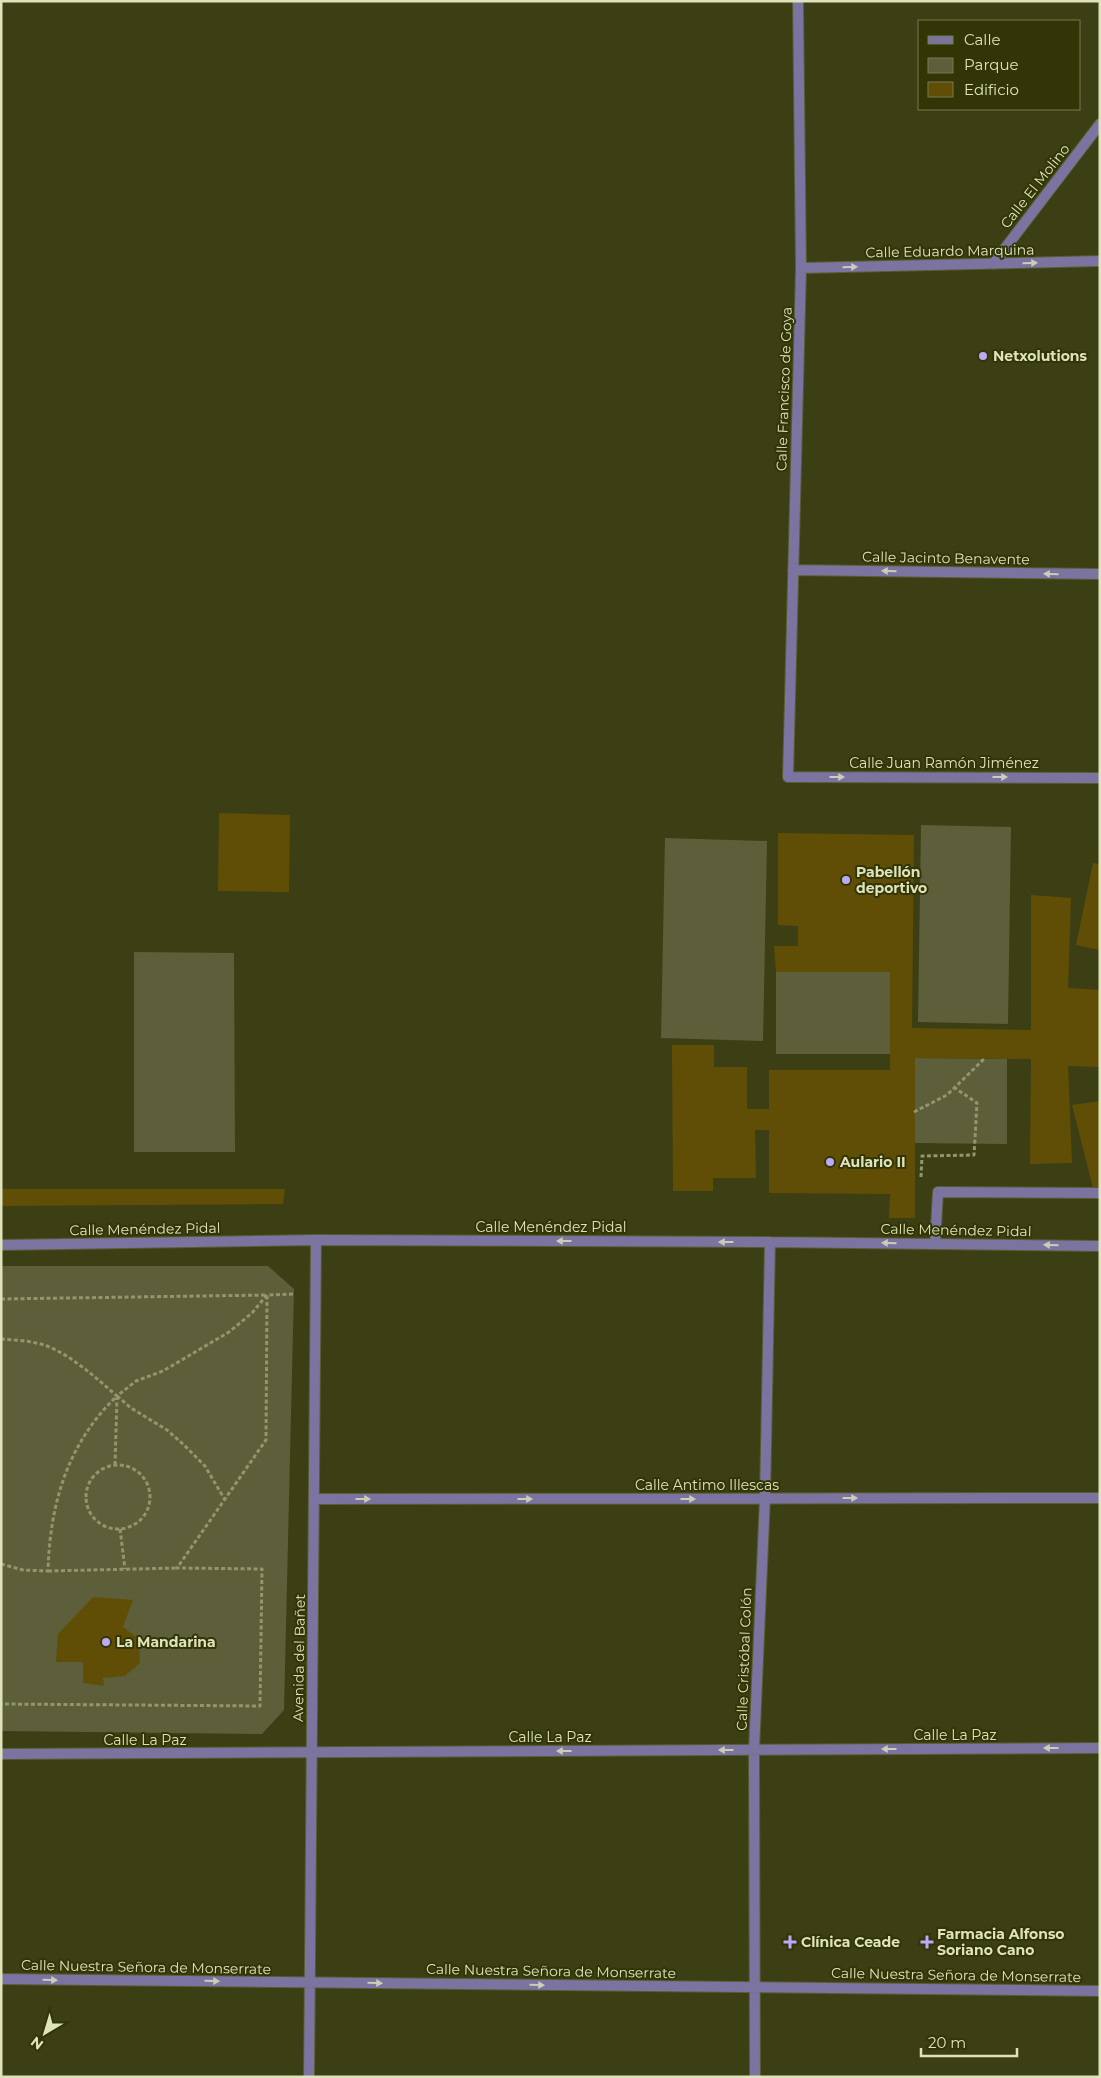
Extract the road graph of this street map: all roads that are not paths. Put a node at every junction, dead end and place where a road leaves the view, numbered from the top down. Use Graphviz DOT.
graph roads {
  1 [pos="798,1"];
  2 [pos="1100,124"];
  3 [pos="1100,261"];
  4 [pos="993,264"];
  5 [pos="801,268"];
  6 [pos="793,570"];
  7 [pos="1100,574"];
  8 [pos="788,777"];
  9 [pos="1100,778"];
  10 [pos="1100,1193"];
  11 [pos="316,1240"];
  12 [pos="770,1242"];
  13 [pos="934,1244"];
  14 [pos="1,1245"];
  15 [pos="1100,1246"];
  16 [pos="764,1498"];
  17 [pos="1100,1498"];
  18 [pos="314,1499"];
  19 [pos="1100,1748"];
  20 [pos="754,1750"];
  21 [pos="312,1752"];
  22 [pos="1,1754"];
  23 [pos="1,1979"];
  24 [pos="310,1982"];
  25 [pos="755,1987"];
  26 [pos="1100,1991"];
  27 [pos="309,2077"];
  28 [pos="755,2077"];
  1 -- 5 [label="street, Calle Francisco de Goya"];
  2 -- 4 [label="street, Calle El Molino"];
  4 -- 3 [label="street, Calle Eduardo Marquina, one-way"];
  5 -- 4 [label="street, Calle Eduardo Marquina, one-way"];
  5 -- 6 [label="street, Calle Francisco de Goya"];
  7 -- 6 [label="street, Calle Jacinto Benavente, one-way"];
  6 -- 8 [label="street, Calle Francisco de Goya"];
  8 -- 9 [label="street, Calle Juan Ramón Jiménez, one-way"];
  10 -- 13 [label="street"];
  12 -- 11 [label="street, Calle Menéndez Pidal, one-way"];
  11 -- 14 [label="street, Calle Menéndez Pidal"];
  11 -- 18 [label="street, Avenida del Bañet"];
  13 -- 12 [label="street, Calle Menéndez Pidal, one-way"];
  12 -- 16 [label="street, Calle Cristóbal Colón"];
  15 -- 13 [label="street, Calle Menéndez Pidal, one-way"];
  16 -- 17 [label="street, Calle Antimo Illescas, one-way"];
  18 -- 16 [label="street, Calle Antimo Illescas, one-way"];
  16 -- 20 [label="street, Calle Cristóbal Colón"];
  18 -- 21 [label="street, Avenida del Bañet"];
  19 -- 20 [label="street, Calle La Paz, one-way"];
  20 -- 21 [label="street, Calle La Paz, one-way"];
  20 -- 25 [label="street, Calle Cristóbal Colón"];
  21 -- 22 [label="street, Calle La Paz"];
  21 -- 24 [label="street, Avenida del Bañet"];
  23 -- 24 [label="street, Calle Nuestra Señora de Monserrate, one-way"];
  24 -- 25 [label="street, Calle Nuestra Señora de Monserrate, one-way"];
  24 -- 27 [label="street, Avenida del Bañet"];
  25 -- 26 [label="street, Calle Nuestra Señora de Monserrate"];
  25 -- 28 [label="street, Calle Cristóbal Colón"];
}
